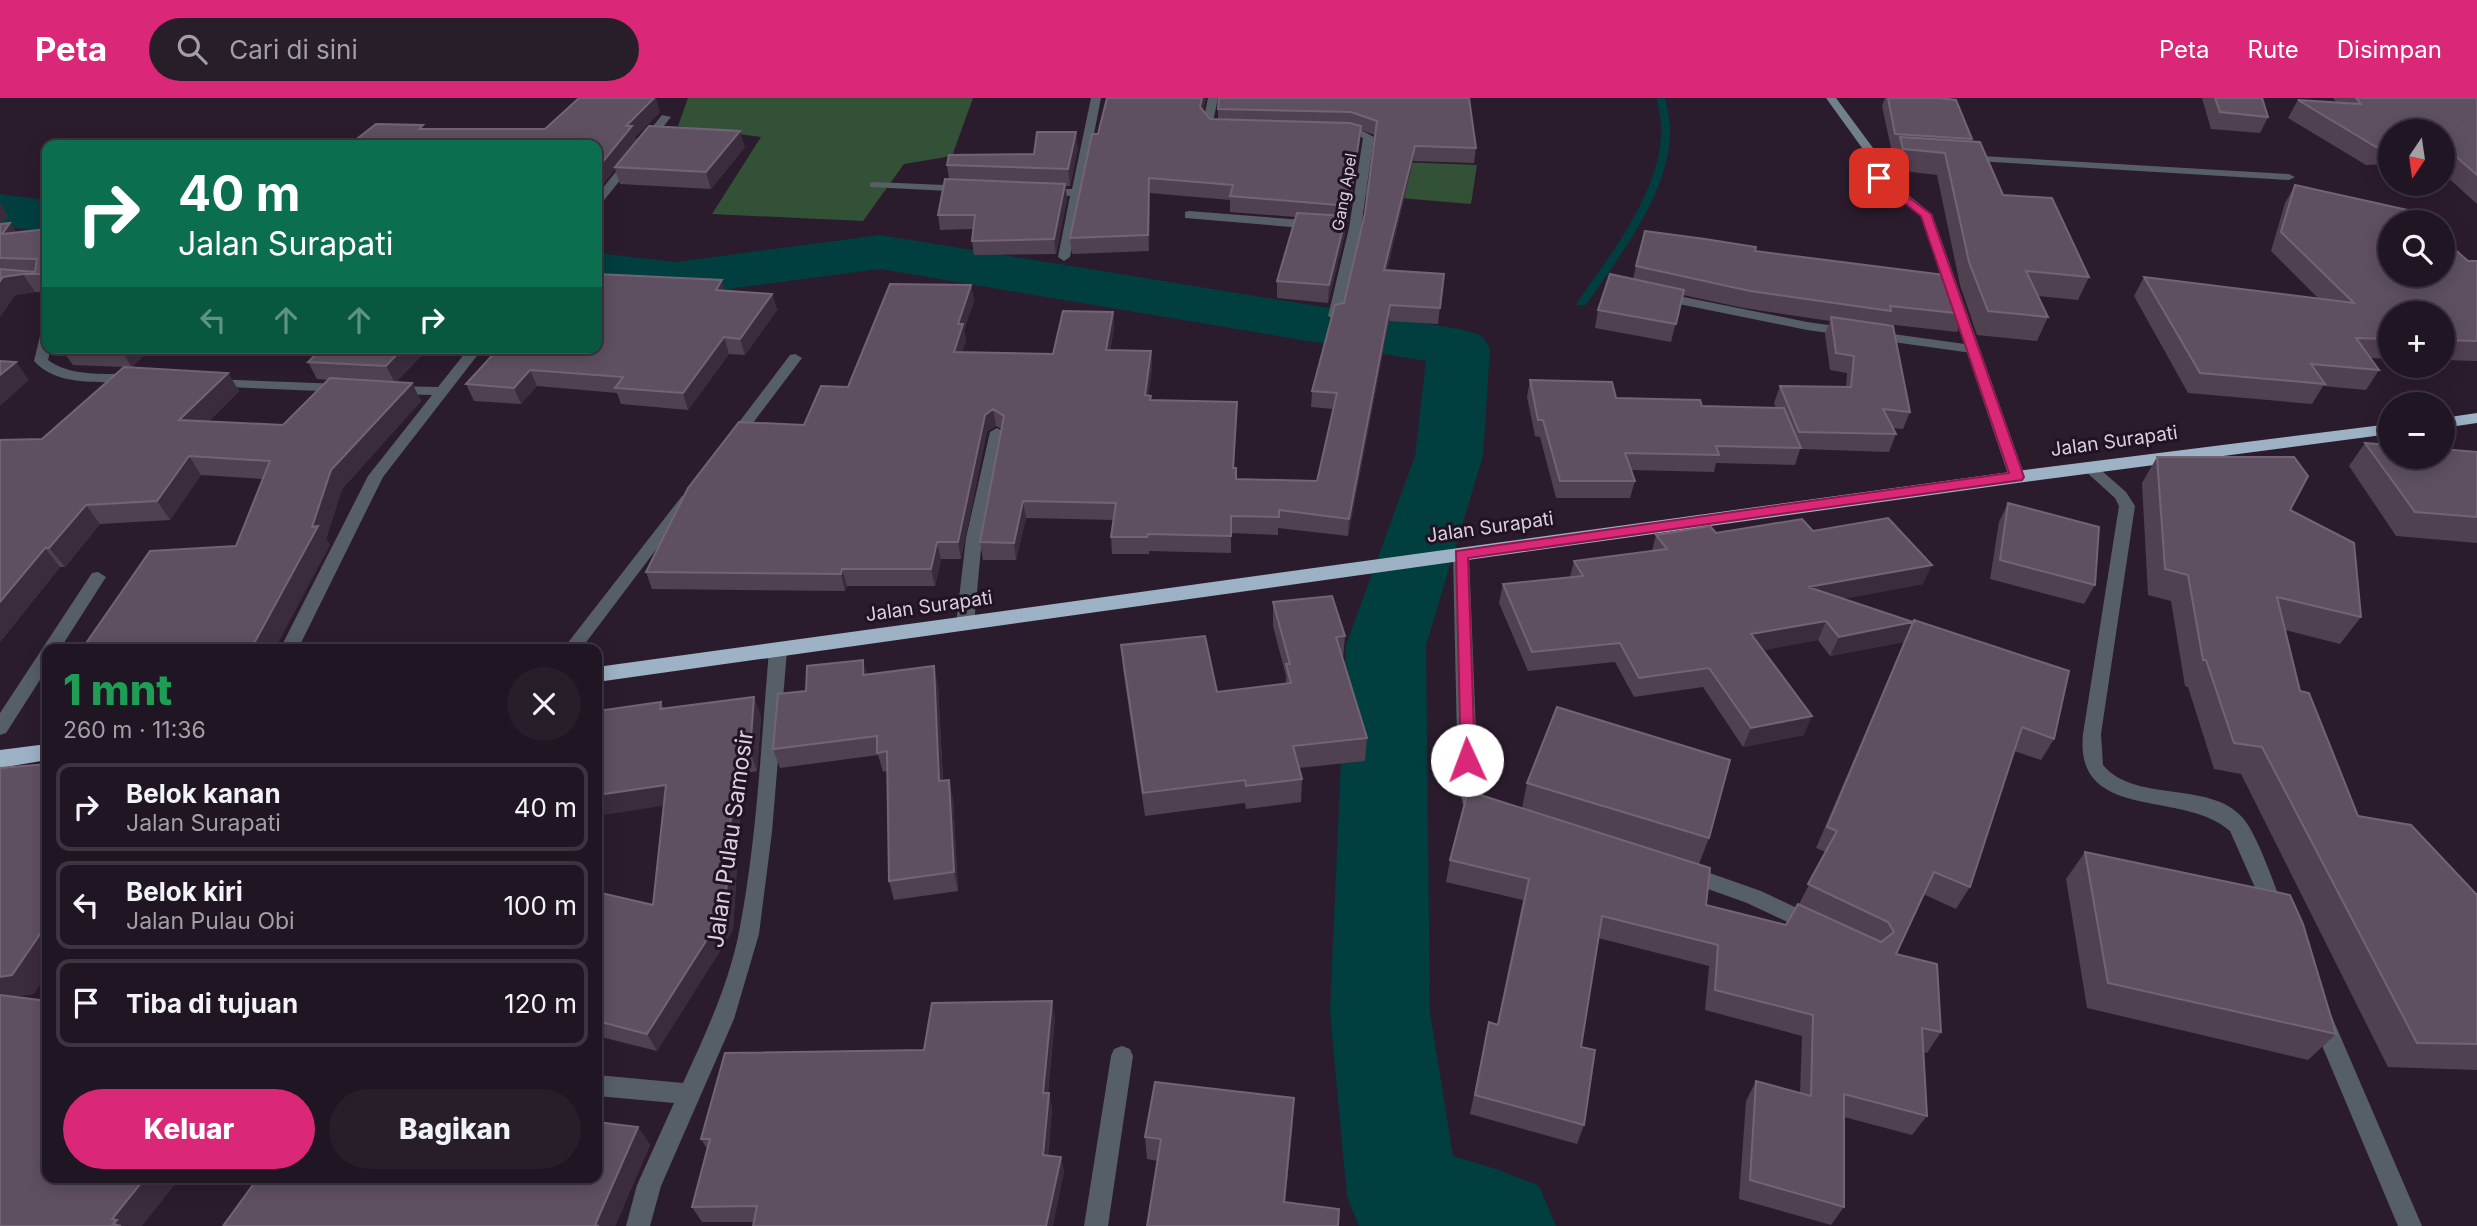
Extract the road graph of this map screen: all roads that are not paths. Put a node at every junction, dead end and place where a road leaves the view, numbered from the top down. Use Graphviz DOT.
graph roads {
  1 [pos="1096,98"];
  2 [pos="1213,98"];
  3 [pos="1831,98"];
  4 [pos="666,117"];
  5 [pos="1236,131"];
  6 [pos="1318,132"];
  7 [pos="1870,152"];
  8 [pos="1926,156"];
  9 [pos="1954,157"];
  10 [pos="2289,177"];
  11 [pos="874,185"];
  12 [pos="602,189"];
  13 [pos="982,189"];
  14 [pos="1035,192"];
  15 [pos="1076,193"];
  16 [pos="1189,215"];
  17 [pos="1327,226"];
  18 [pos="1341,227"];
  19 [pos="1354,228"];
  20 [pos="1064,257"];
  21 [pos="1643,293"];
  22 [pos="1335,316"];
  23 [pos="1972,349"];
  24 [pos="43,354"];
  25 [pos="471,354"];
  26 [pos="795,358"];
  27 [pos="154,380"];
  28 [pos="193,383"];
  29 [pos="441,391"];
  30 [pos="2477,418"];
  31 [pos="2455,421"];
  32 [pos="2378,431"];
  33 [pos="997,432"];
  34 [pos="721,455"];
  35 [pos="2090,467"];
  36 [pos="2017,477"];
  37 [pos="696,488"];
  38 [pos="1461,554"];
  39 [pos="98,577"];
  40 [pos="965,624"];
  41 [pos="54,644"];
  42 [pos="292,644"];
  43 [pos="576,644"];
  44 [pos="778,650"];
  45 [pos="42,663"];
  46 [pos="602,674"];
  47 [pos="0,728"];
  48 [pos="42,753"];
  49 [pos="0,759"];
  50 [pos="1502,815"];
  51 [pos="1670,866"];
  52 [pos="1830,933"];
  53 [pos="2285,933"];
  54 [pos="2312,996"];
  55 [pos="1122,1056"];
  56 [pos="602,1085"];
  57 [pos="689,1094"];
  58 [pos="638,1226"];
  59 [pos="1096,1226"];
  60 [pos="2410,1226"];
  1 -- 15 [label="street"];
  2 -- 5 [label="street"];
  3 -- 7 [label="street"];
  4 -- 12 [label="street"];
  6 -- 19 [label="street, Gang Apel"];
  7 -- 8 [label="street"];
  7 -- 23 [label="street"];
  9 -- 10 [label="street"];
  11 -- 13 [label="street"];
  14 -- 15 [label="street"];
  15 -- 20 [label="street"];
  16 -- 17 [label="street"];
  18 -- 19 [label="street"];
  19 -- 22 [label="street, Gang Apel"];
  21 -- 23 [label="street"];
  23 -- 36 [label="street"];
  24 -- 27 [label="street"];
  25 -- 29 [label="street"];
  26 -- 34 [label="street"];
  28 -- 29 [label="street"];
  29 -- 42 [label="street"];
  30 -- 31 [label="highway"];
  32 -- 35 [label="highway, Jalan Surapati"];
  33 -- 40 [label="street"];
  35 -- 36 [label="highway, Jalan Surapati"];
  35 -- 53 [label="street"];
  36 -- 38 [label="highway, Jalan Surapati"];
  37 -- 43 [label="street"];
  38 -- 40 [label="highway, Jalan Surapati"];
  38 -- 50 [label="street"];
  39 -- 41 [label="street"];
  40 -- 44 [label="highway, Jalan Surapati"];
  44 -- 46 [label="highway, Jalan Surapati"];
  44 -- 57 [label="street, Jalan Pulau Samosir"];
  45 -- 47 [label="street"];
  48 -- 49 [label="highway"];
  51 -- 52 [label="street"];
  54 -- 60 [label="street"];
  55 -- 59 [label="street"];
  56 -- 57 [label="street"];
  57 -- 58 [label="street, Jalan Pulau Samosir"];
}
